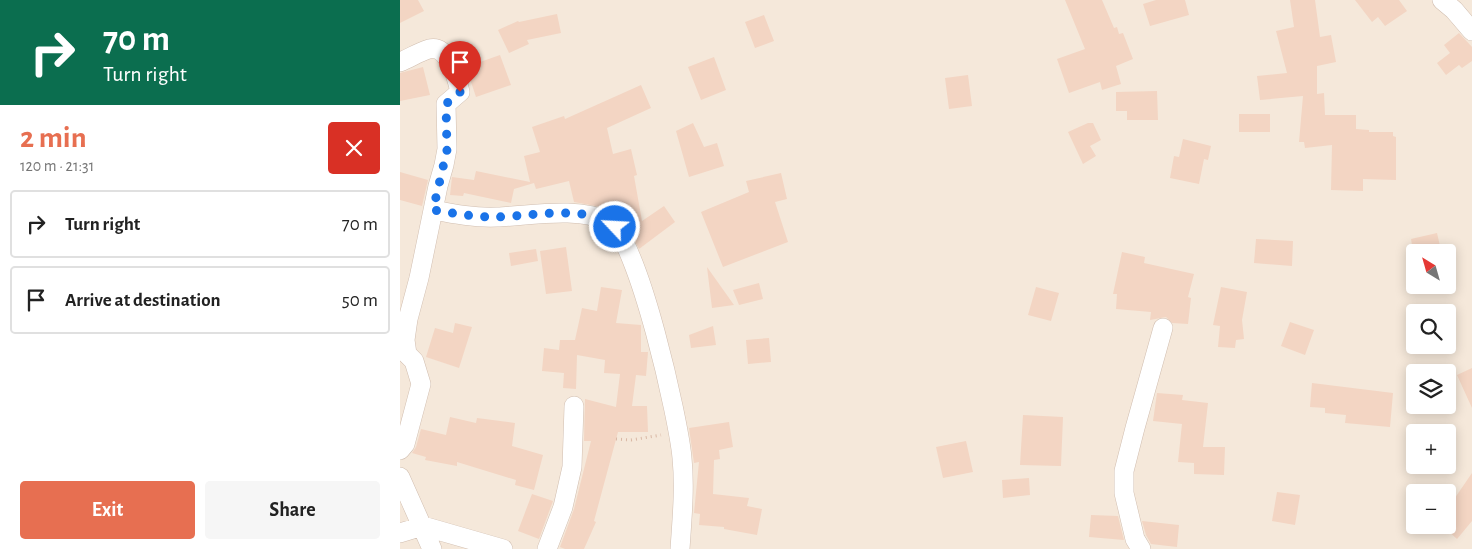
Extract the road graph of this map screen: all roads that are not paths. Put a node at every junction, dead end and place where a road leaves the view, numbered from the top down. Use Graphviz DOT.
graph roads {
  1 [pos="1442,0"];
  2 [pos="1472,31"];
  3 [pos="400,62"];
  4 [pos="433,210"];
  5 [pos="1163,328"];
  6 [pos="574,406"];
  7 [pos="400,450"];
  8 [pos="400,477"];
  9 [pos="423,526"];
  10 [pos="400,533"];
  11 [pos="432,549"];
  12 [pos="503,549"];
  13 [pos="547,549"];
  14 [pos="680,549"];
  15 [pos="1141,549"];
  1 -- 2 [label="street"];
  3 -- 4 [label="street"];
  4 -- 7 [label="street"];
  4 -- 14 [label="street"];
  5 -- 15 [label="street"];
  6 -- 13 [label="street"];
  8 -- 9 [label="street"];
  9 -- 10 [label="street"];
  9 -- 11 [label="street"];
  9 -- 12 [label="street"];
}
